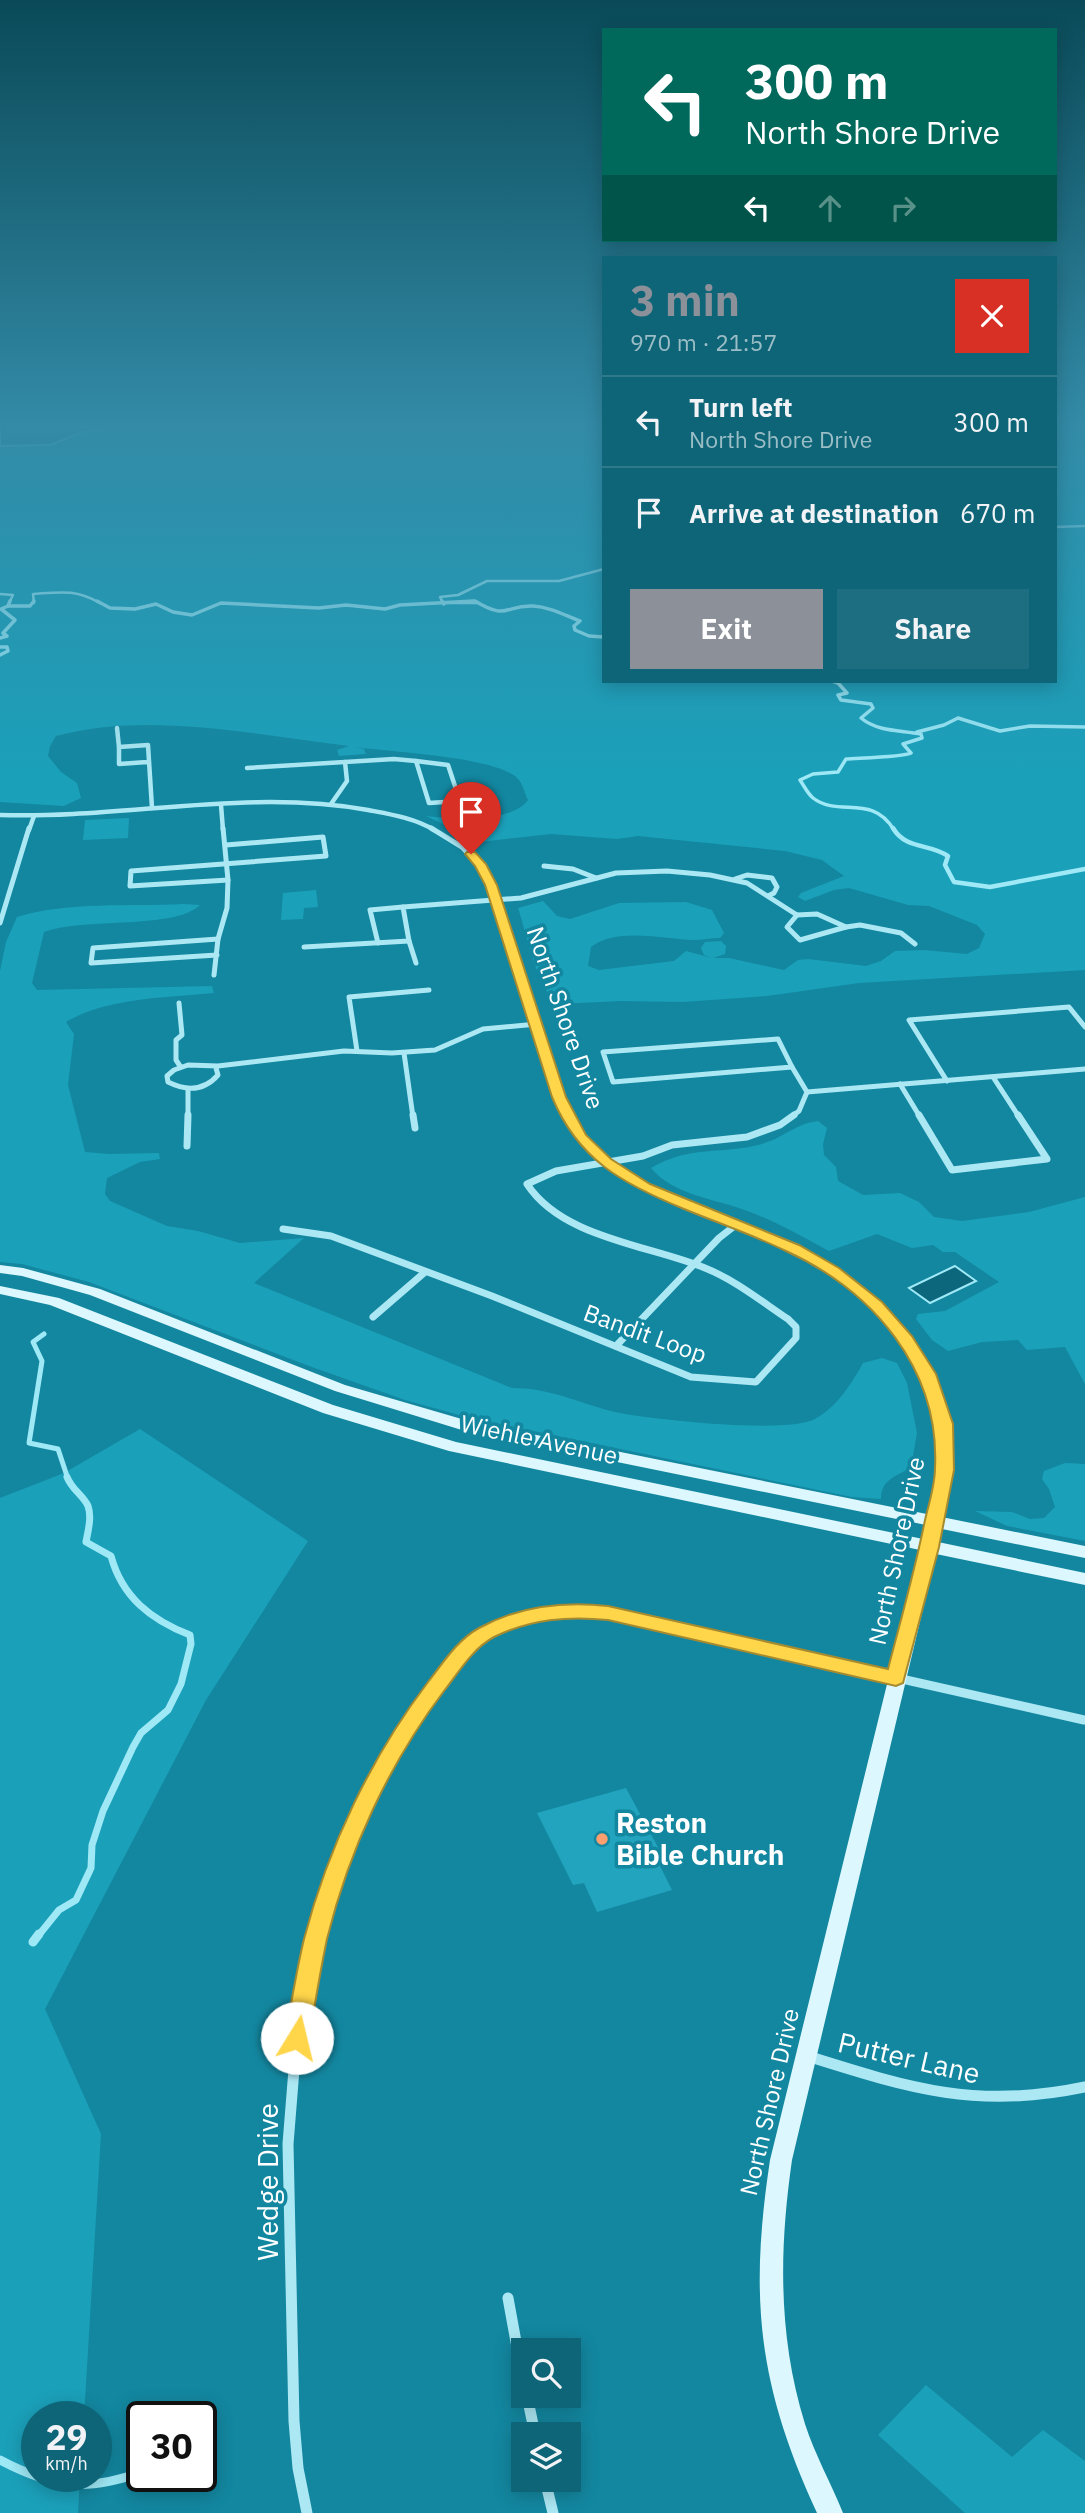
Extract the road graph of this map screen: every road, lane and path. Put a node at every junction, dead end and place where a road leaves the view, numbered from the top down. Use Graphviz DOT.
graph roads {
  1 [pos="117,728"];
  2 [pos="119,747"];
  3 [pos="416,761"];
  4 [pos="147,762"];
  5 [pos="345,762"];
  6 [pos="247,768"];
  7 [pos="331,804"];
  8 [pos="221,805"];
  9 [pos="152,808"];
  10 [pos="0,814"];
  11 [pos="34,816"];
  12 [pos="226,845"];
  13 [pos="227,865"];
  14 [pos="544,866"];
  15 [pos="596,878"];
  16 [pos="229,880"];
  17 [pos="733,880"];
  18 [pos="768,896"];
  19 [pos="496,899"];
  20 [pos="403,907"];
  21 [pos="797,915"];
  22 [pos="0,923"];
  23 [pos="846,927"];
  24 [pos="219,939"];
  25 [pos="409,941"];
  26 [pos="377,943"];
  27 [pos="915,944"];
  28 [pos="304,947"];
  29 [pos="217,955"];
  30 [pos="416,963"];
  31 [pos="214,975"];
  32 [pos="429,990"];
  33 [pos="178,1003"];
  34 [pos="537,1024"];
  35 [pos="1085,1027"];
  36 [pos="357,1051"];
  37 [pos="404,1053"];
  38 [pos="180,1066"];
  39 [pos="792,1067"];
  40 [pos="216,1068"];
  41 [pos="1085,1069"];
  42 [pos="993,1077"];
  43 [pos="947,1081"];
  44 [pos="900,1084"];
  45 [pos="188,1089"];
  46 [pos="807,1092"];
  47 [pos="415,1128"];
  48 [pos="187,1146"];
  49 [pos="606,1163"];
  50 [pos="737,1224"];
  51 [pos="283,1229"];
  52 [pos="694,1264"];
  53 [pos="0,1269"];
  54 [pos="425,1272"];
  55 [pos="0,1290"];
  56 [pos="373,1318"];
  57 [pos="616,1346"];
  58 [pos="935,1522"];
  59 [pos="929,1547"];
  60 [pos="1085,1552"];
  61 [pos="1085,1579"];
  62 [pos="896,1678"];
  63 [pos="1084,1720"];
  64 [pos="806,2056"];
  65 [pos="1085,2087"];
  66 [pos="508,2298"];
  67 [pos="515,2338"];
  68 [pos="548,2492"];
  69 [pos="307,2513"];
  70 [pos="552,2513"];
  71 [pos="830,2513"];
  1 -- 2 [label="street"];
  2 -- 4 [label="street"];
  2 -- 4 [label="street"];
  3 -- 3 [label="street"];
  3 -- 5 [label="street"];
  4 -- 9 [label="street"];
  5 -- 6 [label="street"];
  5 -- 7 [label="street"];
  7 -- 8 [label="street, North Shore Drive"];
  7 -- 19 [label="street, North Shore Drive"];
  8 -- 9 [label="street, North Shore Drive"];
  8 -- 12 [label="street"];
  9 -- 11 [label="street, North Shore Drive"];
  10 -- 11 [label="street, North Shore Drive"];
  11 -- 22 [label="street"];
  12 -- 13 [label="street"];
  12 -- 13 [label="street"];
  13 -- 16 [label="street"];
  13 -- 16 [label="street"];
  14 -- 15 [label="street"];
  15 -- 17 [label="street"];
  15 -- 19 [label="street"];
  16 -- 24 [label="street"];
  17 -- 18 [label="street"];
  17 -- 18 [label="street"];
  18 -- 21 [label="street"];
  19 -- 20 [label="street"];
  19 -- 34 [label="street, North Shore Drive"];
  20 -- 25 [label="street"];
  20 -- 26 [label="street"];
  21 -- 23 [label="street"];
  21 -- 23 [label="street"];
  23 -- 27 [label="street"];
  24 -- 29 [label="street"];
  24 -- 29 [label="street"];
  25 -- 26 [label="street"];
  25 -- 30 [label="street"];
  26 -- 28 [label="street"];
  29 -- 31 [label="street"];
  32 -- 36 [label="street"];
  33 -- 38 [label="street"];
  34 -- 37 [label="street"];
  34 -- 49 [label="street, North Shore Drive"];
  35 -- 43 [label="street"];
  36 -- 37 [label="street"];
  36 -- 40 [label="street"];
  37 -- 47 [label="street"];
  38 -- 40 [label="street"];
  38 -- 45 [label="street"];
  39 -- 39 [label="street"];
  39 -- 46 [label="street"];
  40 -- 45 [label="street"];
  41 -- 42 [label="street"];
  42 -- 43 [label="street"];
  42 -- 44 [label="street"];
  43 -- 44 [label="street"];
  44 -- 46 [label="street"];
  45 -- 48 [label="street"];
  46 -- 49 [label="street"];
  49 -- 50 [label="street, North Shore Drive"];
  49 -- 52 [label="street, Bandit Loop"];
  50 -- 52 [label="street"];
  50 -- 58 [label="street, North Shore Drive"];
  51 -- 54 [label="street, Bandit Loop"];
  52 -- 57 [label="street"];
  52 -- 57 [label="street, Bandit Loop"];
  53 -- 58 [label="main road, Wiehle Avenue"];
  54 -- 56 [label="street"];
  54 -- 57 [label="street, Bandit Loop"];
  55 -- 59 [label="main road, Wiehle Avenue"];
  58 -- 59 [label="main road, North Shore Drive"];
  58 -- 60 [label="main road, Wiehle Avenue"];
  59 -- 61 [label="main road, Wiehle Avenue"];
  59 -- 62 [label="main road, North Shore Drive"];
  62 -- 63 [label="street, Wedge Drive"];
  62 -- 64 [label="main road, North Shore Drive"];
  62 -- 69 [label="street, Wedge Drive"];
  64 -- 65 [label="street, Putter Lane"];
  64 -- 71 [label="main road, North Shore Drive"];
  66 -- 67 [label="street"];
  68 -- 70 [label="street"];
}
